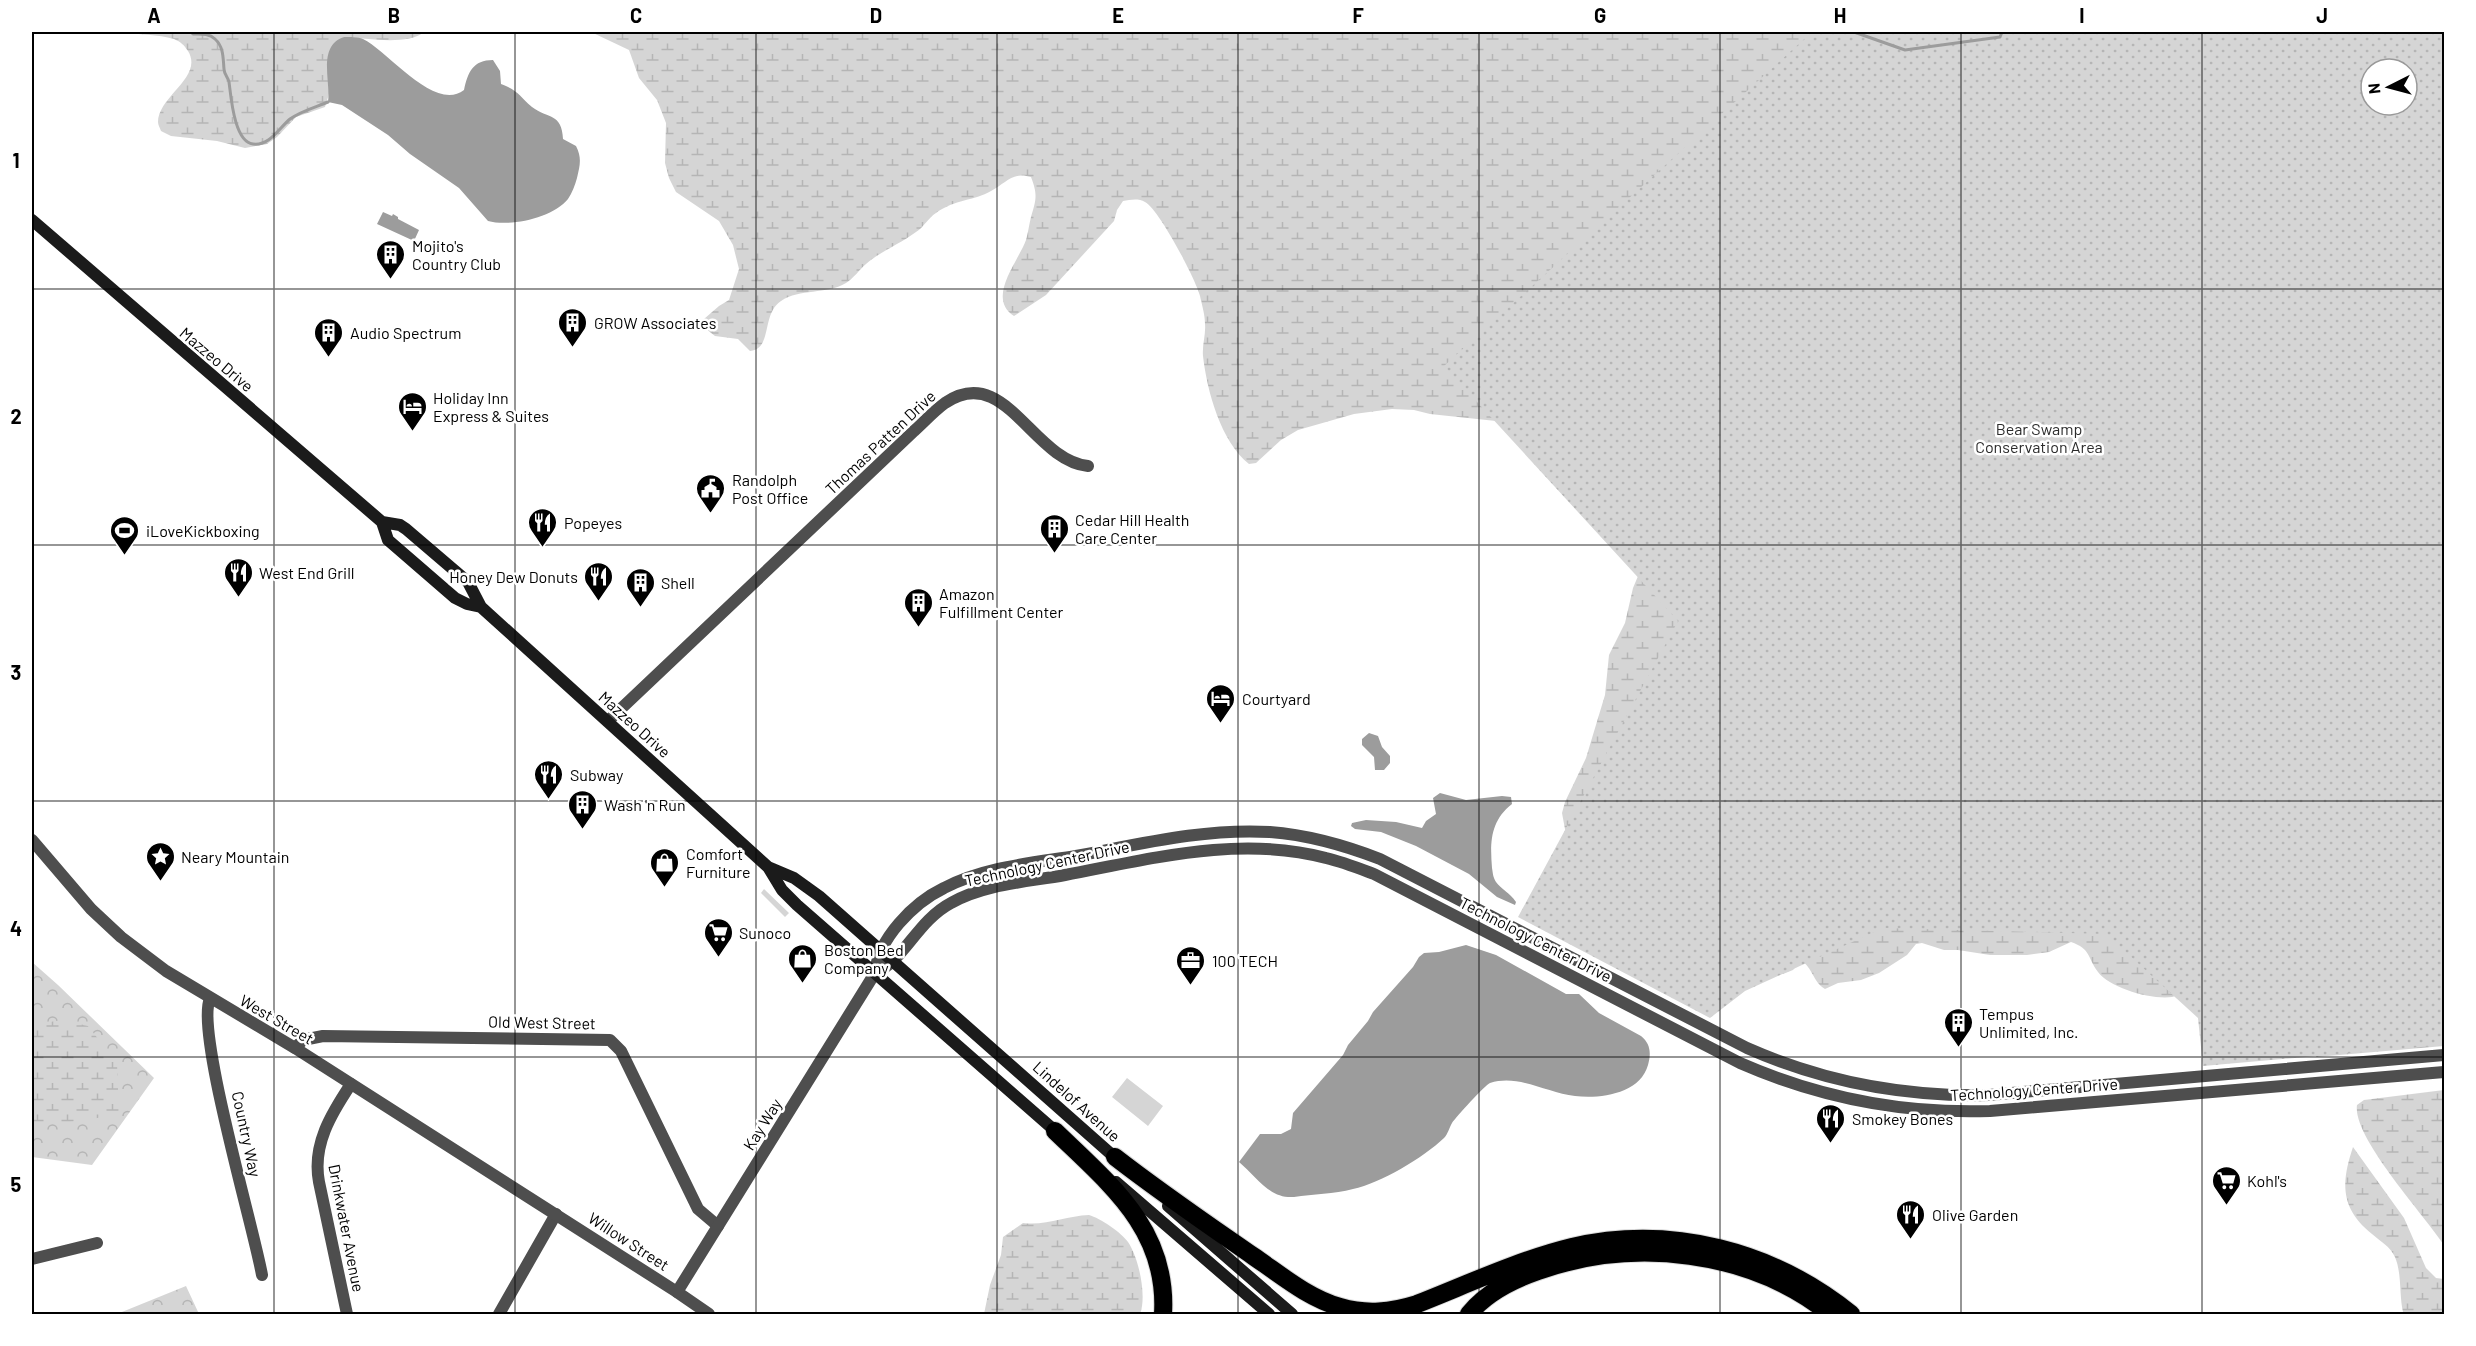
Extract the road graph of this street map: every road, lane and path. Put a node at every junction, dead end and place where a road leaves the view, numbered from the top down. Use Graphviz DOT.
graph roads {
  1 [pos="32,220"];
  2 [pos="1088,466"];
  3 [pos="382,522"];
  4 [pos="481,607"];
  5 [pos="608,722"];
  6 [pos="32,840"];
  7 [pos="768,867"];
  8 [pos="839,913"];
  9 [pos="880,950"];
  10 [pos="894,961"];
  11 [pos="875,973"];
  12 [pos="210,999"];
  13 [pos="295,1048"];
  14 [pos="2445,1055"];
  15 [pos="2445,1072"];
  16 [pos="351,1084"];
  17 [pos="1055,1131"];
  18 [pos="1115,1157"];
  19 [pos="530,1197"];
  20 [pos="556,1214"];
  21 [pos="718,1226"];
  22 [pos="97,1243"];
  23 [pos="32,1259"];
  24 [pos="262,1275"];
  25 [pos="677,1292"];
  26 [pos="347,1314"];
  27 [pos="499,1314"];
  28 [pos="709,1314"];
  29 [pos="1163,1314"];
  30 [pos="1269,1314"];
  31 [pos="1292,1314"];
  32 [pos="1469,1314"];
  33 [pos="1830,1314"];
  34 [pos="1851,1314"];
  1 -- 3 [label="main road, Mazzeo Drive"];
  2 -- 5 [label="street, Thomas Patten Drive"];
  3 -- 4 [label="main road, Mazzeo Drive"];
  3 -- 4 [label="main road, Mazzeo Drive"];
  4 -- 5 [label="main road, Mazzeo Drive"];
  5 -- 7 [label="main road, Mazzeo Drive"];
  6 -- 12 [label="street, West Street"];
  7 -- 8 [label="main road, Mazzeo Drive"];
  7 -- 11 [label="main road, Mazzeo Drive"];
  8 -- 9 [label="main road, Lindelof Avenue"];
  9 -- 10 [label="main road, Lindelof Avenue"];
  9 -- 11 [label="street, Technology Center Drive"];
  9 -- 14 [label="street, Technology Center Drive"];
  10 -- 11 [label="street, Technology Center Drive"];
  10 -- 15 [label="street, Technology Center Drive"];
  10 -- 18 [label="main road, Lindelof Avenue"];
  11 -- 17 [label="main road"];
  11 -- 21 [label="street, Kay Way"];
  12 -- 13 [label="street, West Street"];
  12 -- 24 [label="street, Country Way"];
  13 -- 16 [label="street, West Street"];
  13 -- 21 [label="street, Old West Street"];
  16 -- 19 [label="street, West Street"];
  16 -- 26 [label="street, Drinkwater Avenue"];
  17 -- 29 [label="highway"];
  17 -- 30 [label="main road"];
  18 -- 31 [label="main road, Lindelof Avenue"];
  18 -- 34 [label="highway"];
  19 -- 20 [label="street, Willow Street"];
  20 -- 25 [label="street, Willow Street"];
  20 -- 27 [label="street"];
  21 -- 25 [label="street, Kay Way"];
  22 -- 23 [label="street"];
  25 -- 28 [label="street, Willow Street"];
  32 -- 33 [label="highway"];
}
